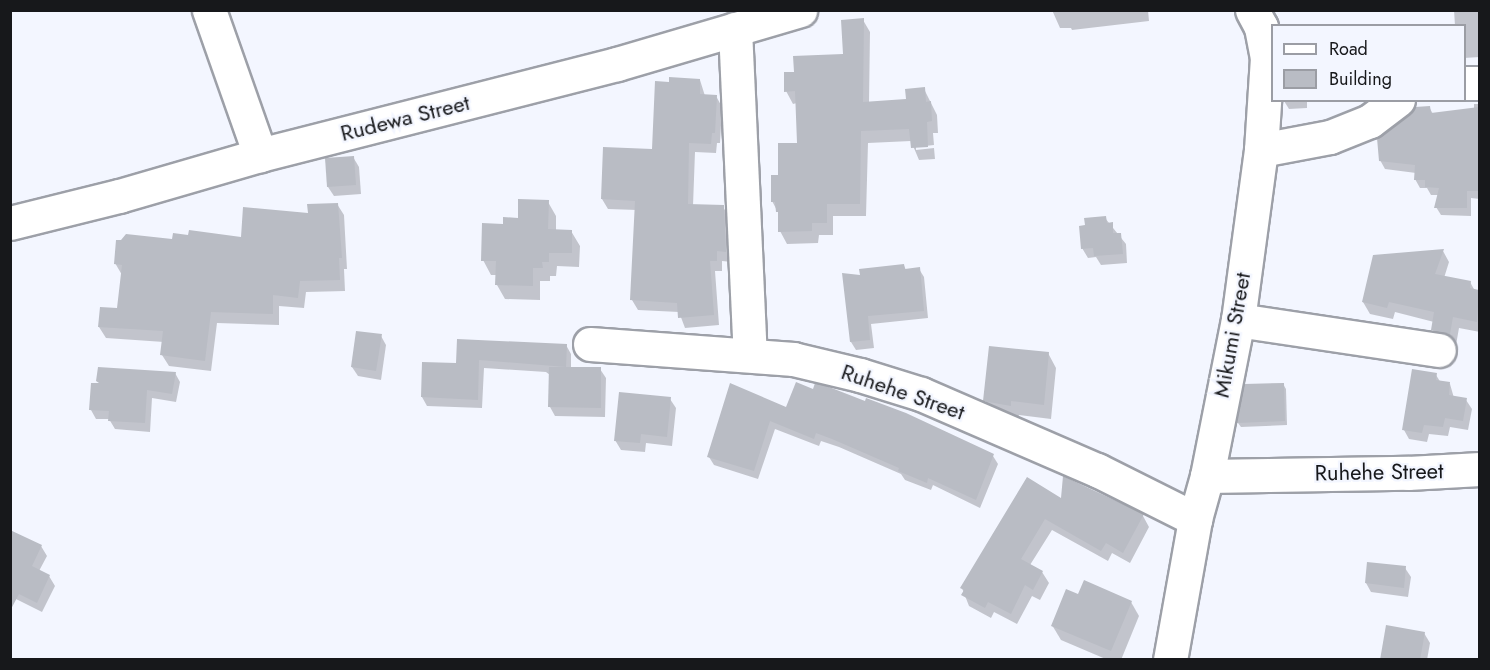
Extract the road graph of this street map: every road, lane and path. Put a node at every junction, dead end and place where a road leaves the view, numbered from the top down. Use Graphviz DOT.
graph roads {
  1 [pos="209,10"];
  2 [pos="800,10"];
  3 [pos="1252,10"];
  4 [pos="735,29"];
  5 [pos="1395,102"];
  6 [pos="1261,150"];
  7 [pos="260,155"];
  8 [pos="10,223"];
  9 [pos="1238,320"];
  10 [pos="590,344"];
  11 [pos="1439,350"];
  12 [pos="750,355"];
  13 [pos="1479,468"];
  14 [pos="1207,476"];
  15 [pos="1195,519"];
  16 [pos="1170,660"];
  1 -- 7 [label="street"];
  2 -- 4 [label="street, Rudewa Street"];
  3 -- 6 [label="street, Mikumi Street"];
  4 -- 7 [label="street, Rudewa Street"];
  4 -- 12 [label="street"];
  5 -- 6 [label="street"];
  6 -- 9 [label="street, Mikumi Street"];
  7 -- 8 [label="street, Rudewa Street"];
  9 -- 11 [label="street"];
  9 -- 14 [label="street, Mikumi Street"];
  10 -- 12 [label="street, Ruhehe Street"];
  12 -- 15 [label="street, Ruhehe Street"];
  13 -- 14 [label="street, Ruhehe Street"];
  14 -- 15 [label="street, Mikumi Street"];
  15 -- 16 [label="street, Mikumi Street"];
}
